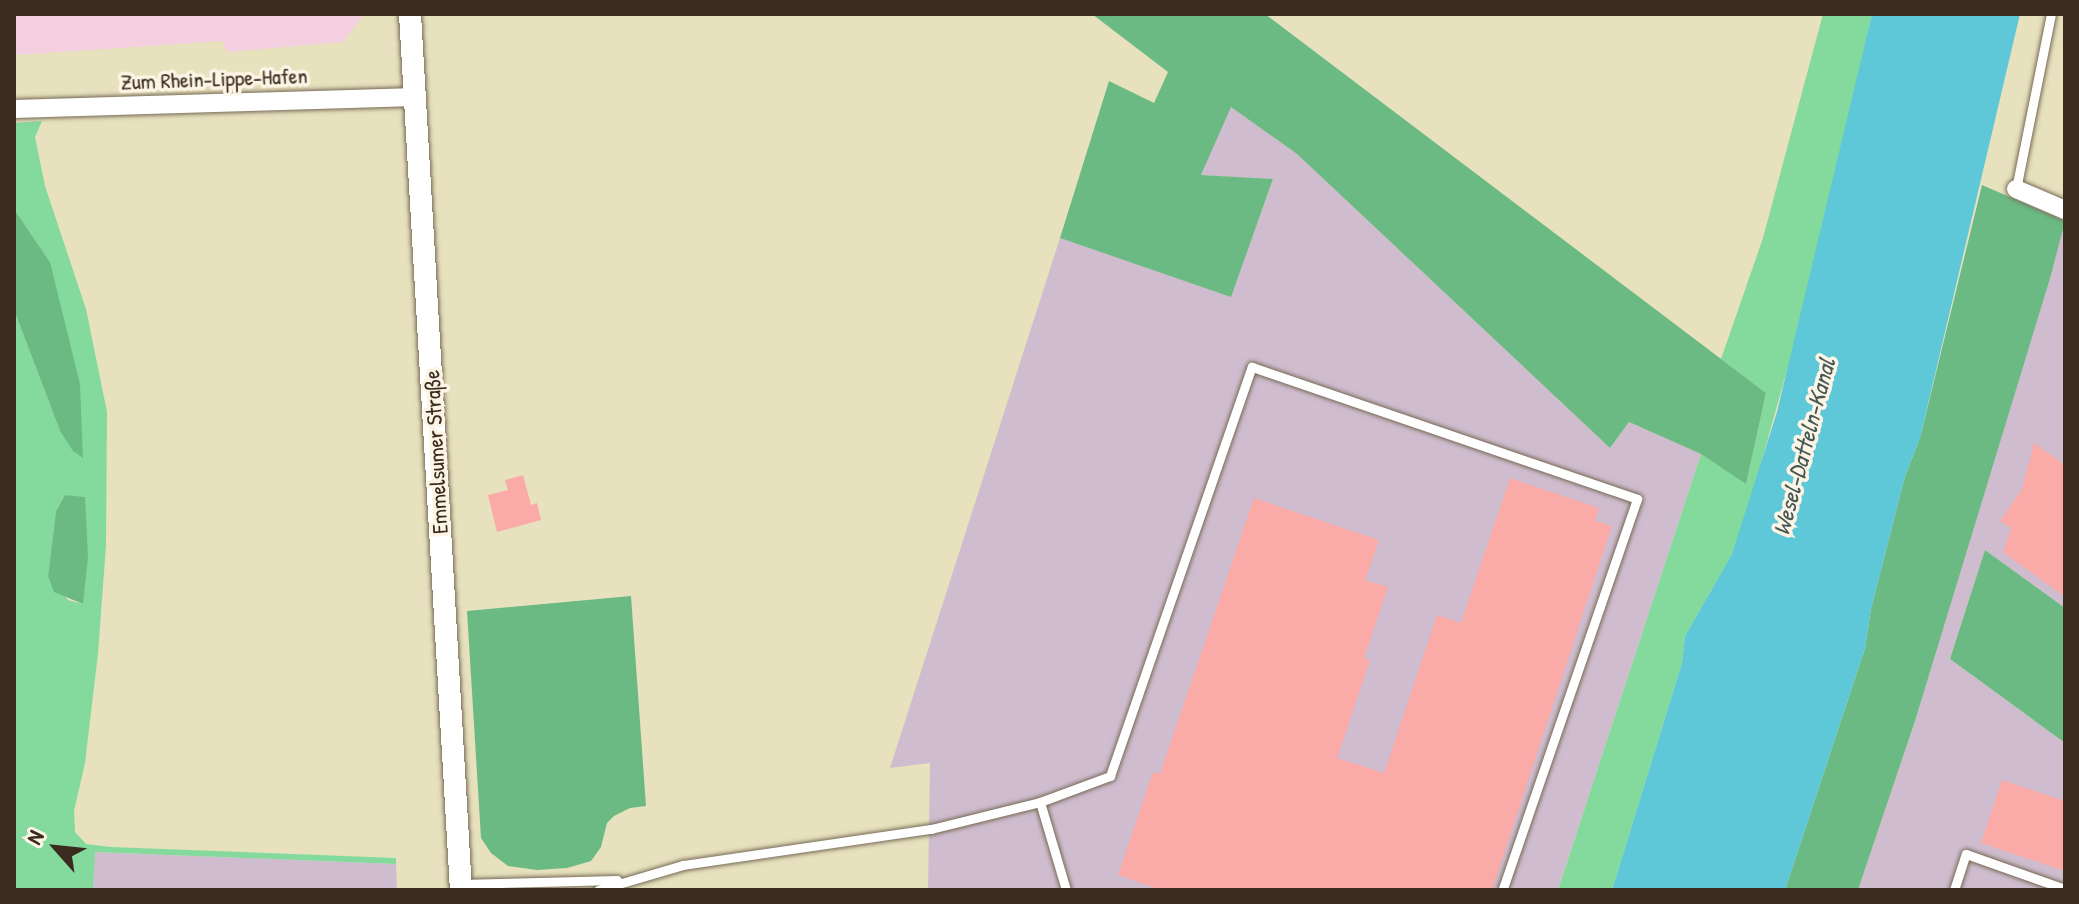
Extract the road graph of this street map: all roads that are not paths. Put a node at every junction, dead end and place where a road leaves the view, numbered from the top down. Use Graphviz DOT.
graph roads {
  1 [pos="410,14"];
  2 [pos="2051,14"];
  3 [pos="416,97"];
  4 [pos="14,109"];
  5 [pos="2016,189"];
  6 [pos="2065,210"];
  7 [pos="1040,802"];
  8 [pos="626,885"];
  9 [pos="461,887"];
  10 [pos="2065,889"];
  11 [pos="598,890"];
  12 [pos="1066,890"];
  13 [pos="1502,890"];
  14 [pos="1954,890"];
  1 -- 3 [label="street, Emmelsumer Straße"];
  2 -- 5 [label="lane"];
  3 -- 4 [label="street, Zum Rhein-Lippe-Hafen"];
  3 -- 9 [label="street, Emmelsumer Straße"];
  5 -- 6 [label="street"];
  7 -- 8 [label="lane"];
  7 -- 12 [label="lane"];
  7 -- 13 [label="lane"];
  8 -- 9 [label="lane"];
  8 -- 11 [label="lane"];
  10 -- 14 [label="lane"];
}
